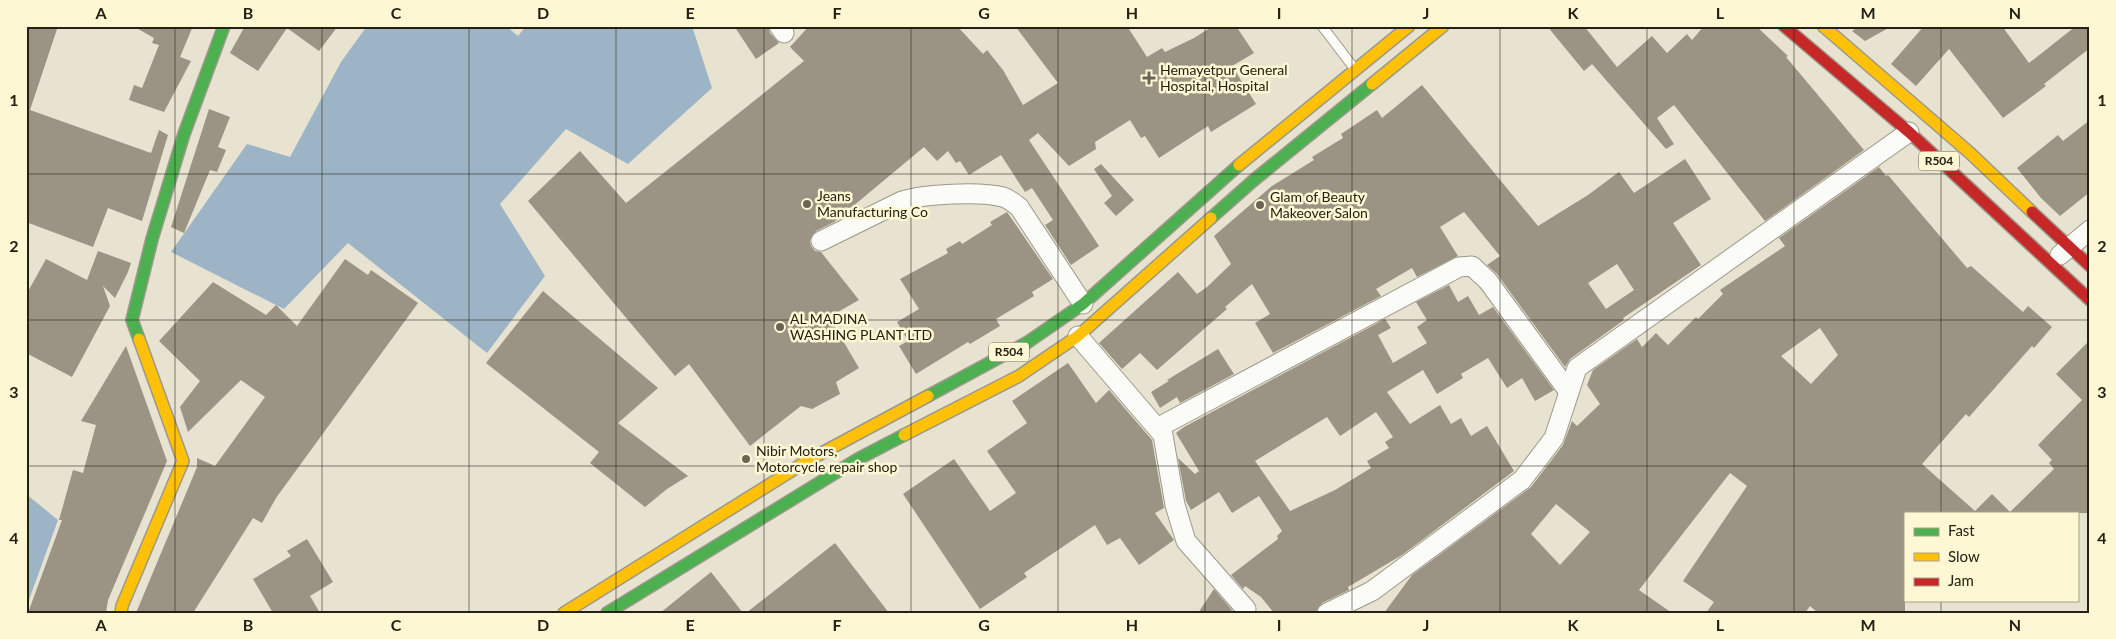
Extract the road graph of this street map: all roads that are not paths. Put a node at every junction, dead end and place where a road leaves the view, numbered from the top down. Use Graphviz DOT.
graph roads {
  1 [pos="224,26"];
  2 [pos="1322,26"];
  3 [pos="1410,26"];
  4 [pos="1443,26"];
  5 [pos="1784,26"];
  6 [pos="1823,26"];
  7 [pos="1356,70"];
  8 [pos="1908,132"];
  9 [pos="2090,230"];
  10 [pos="821,241"];
  11 [pos="2069,248"];
  12 [pos="2050,264"];
  13 [pos="2090,266"];
  14 [pos="2090,300"];
  15 [pos="1083,304"];
  16 [pos="1078,336"];
  17 [pos="1569,392"];
  18 [pos="1157,428"];
  19 [pos="814,471"];
  20 [pos="1342,610"];
  21 [pos="1249,612"];
  22 [pos="121,613"];
  23 [pos="564,613"];
  24 [pos="608,613"];
  1 -- 22 [label="main road"];
  2 -- 7 [label="lane"];
  3 -- 7 [label="main road, R504"];
  4 -- 16 [label="main road, R504"];
  5 -- 8 [label="main road, R504"];
  6 -- 11 [label="main road, R504"];
  7 -- 15 [label="main road, R504"];
  8 -- 12 [label="main road, R504"];
  8 -- 17 [label="street"];
  9 -- 11 [label="street"];
  10 -- 15 [label="street"];
  11 -- 12 [label="street"];
  11 -- 13 [label="main road, R504"];
  12 -- 14 [label="main road, R504"];
  15 -- 19 [label="main road, R504"];
  16 -- 18 [label="street"];
  16 -- 19 [label="main road, R504"];
  17 -- 18 [label="street"];
  17 -- 20 [label="street"];
  18 -- 21 [label="street"];
  19 -- 23 [label="main road, R504"];
  19 -- 24 [label="main road, R504"];
}
